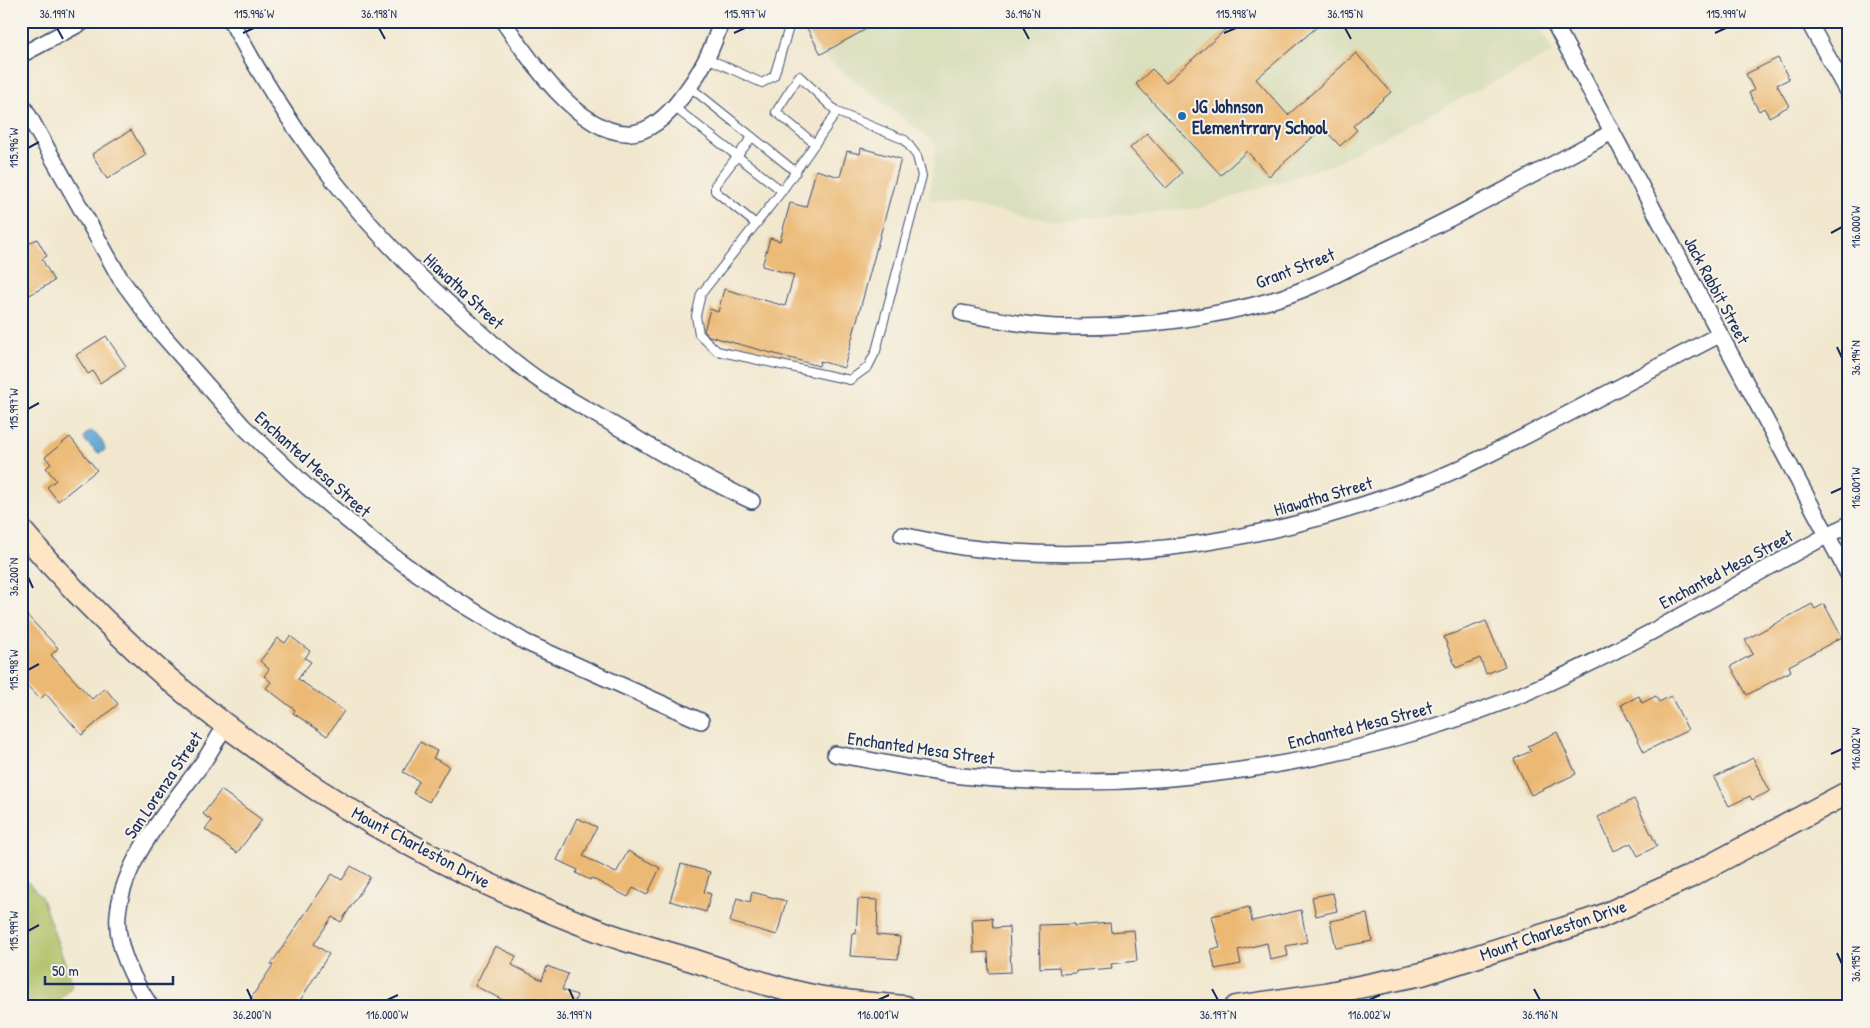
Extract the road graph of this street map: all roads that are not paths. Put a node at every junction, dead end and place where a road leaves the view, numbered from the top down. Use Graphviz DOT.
graph roads {
  1 [pos="85,21"];
  2 [pos="231,21"];
  3 [pos="503,21"];
  4 [pos="721,21"];
  5 [pos="1553,21"];
  6 [pos="1808,21"];
  7 [pos="790,24"];
  8 [pos="21,55"];
  9 [pos="707,58"];
  10 [pos="690,87"];
  11 [pos="1849,95"];
  12 [pos="21,102"];
  13 [pos="674,107"];
  14 [pos="837,112"];
  15 [pos="1612,132"];
  16 [pos="752,137"];
  17 [pos="816,144"];
  18 [pos="738,157"];
  19 [pos="796,172"];
  20 [pos="782,192"];
  21 [pos="756,224"];
  22 [pos="962,313"];
  23 [pos="1719,335"];
  24 [pos="752,501"];
  25 [pos="1849,524"];
  26 [pos="21,530"];
  27 [pos="902,535"];
  28 [pos="1827,535"];
  29 [pos="1849,576"];
  30 [pos="701,721"];
  31 [pos="225,726"];
  32 [pos="835,754"];
  33 [pos="1849,792"];
  34 [pos="1270,1005"];
  35 [pos="151,1007"];
  36 [pos="905,1007"];
  37 [pos="1236,1007"];
  1 -- 8 [label="street"];
  2 -- 24 [label="street, Hiawatha Street"];
  3 -- 13 [label="street"];
  4 -- 9 [label="street"];
  5 -- 15 [label="street, Jack Rabbit Street"];
  6 -- 11 [label="street"];
  7 -- 9 [label="lane"];
  9 -- 10 [label="street"];
  10 -- 13 [label="street"];
  10 -- 16 [label="lane"];
  12 -- 30 [label="street, Enchanted Mesa Street"];
  13 -- 18 [label="lane"];
  14 -- 17 [label="lane"];
  14 -- 17 [label="lane"];
  14 -- 21 [label="lane"];
  15 -- 22 [label="street, Grant Street"];
  15 -- 23 [label="street, Jack Rabbit Street"];
  16 -- 18 [label="lane"];
  16 -- 19 [label="lane"];
  17 -- 19 [label="lane"];
  18 -- 20 [label="lane"];
  18 -- 21 [label="lane"];
  19 -- 20 [label="lane"];
  20 -- 21 [label="lane"];
  23 -- 27 [label="street, Hiawatha Street"];
  23 -- 28 [label="street, Jack Rabbit Street"];
  25 -- 28 [label="street, Enchanted Mesa Street"];
  26 -- 31 [label="street, Mount Charleston Drive"];
  28 -- 29 [label="street, Jack Rabbit Street"];
  28 -- 32 [label="street, Enchanted Mesa Street"];
  31 -- 35 [label="street, San Lorenza Street"];
  31 -- 36 [label="street, Mount Charleston Drive"];
  33 -- 34 [label="street, Mount Charleston Drive"];
  34 -- 37 [label="street, Mount Charleston Drive"];
}
